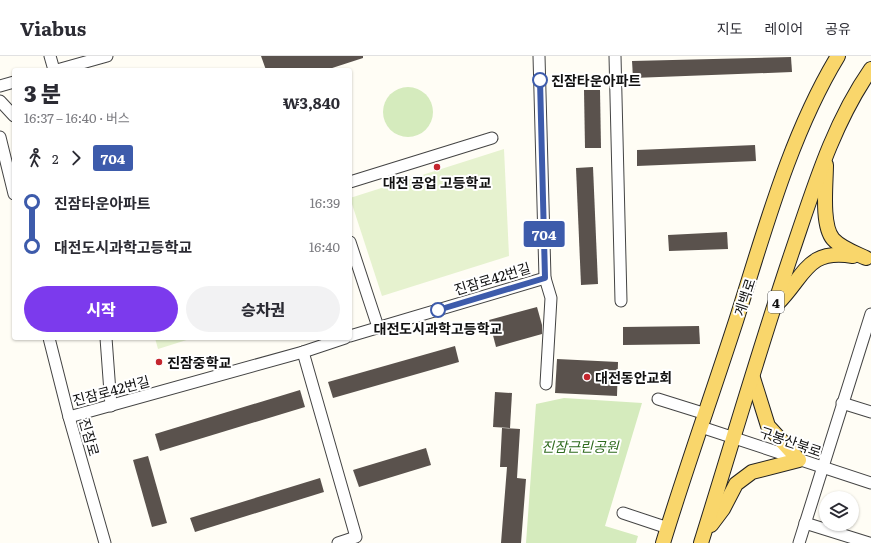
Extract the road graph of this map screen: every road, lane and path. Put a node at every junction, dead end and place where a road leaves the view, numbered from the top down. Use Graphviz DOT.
graph roads {
  1 [pos="50,56"];
  2 [pos="107,56"];
  3 [pos="539,56"];
  4 [pos="615,56"];
  5 [pos="838,56"];
  6 [pos="53,68"];
  7 [pos="64,68"];
  8 [pos="871,69"];
  9 [pos="12,83"];
  10 [pos="0,86"];
  11 [pos="0,101"];
  12 [pos="12,114"];
  13 [pos="0,137"];
  14 [pos="492,138"];
  15 [pos="827,152"];
  16 [pos="352,181"];
  17 [pos="12,186"];
  18 [pos="352,248"];
  19 [pos="868,259"];
  20 [pos="545,278"];
  21 [pos="621,301"];
  22 [pos="774,308"];
  23 [pos="871,314"];
  24 [pos="378,327"];
  25 [pos="868,334"];
  26 [pos="352,335"];
  27 [pos="50,340"];
  28 [pos="106,340"];
  29 [pos="339,340"];
  30 [pos="303,352"];
  31 [pos="753,378"];
  32 [pos="546,384"];
  33 [pos="658,399"];
  34 [pos="842,403"];
  35 [pos="111,406"];
  36 [pos="871,412"];
  37 [pos="706,414"];
  38 [pos="69,417"];
  39 [pos="701,428"];
  40 [pos="734,438"];
  41 [pos="799,460"];
  42 [pos="822,467"];
  43 [pos="871,483"];
  44 [pos="623,513"];
  45 [pos="805,523"];
  46 [pos="668,528"];
  47 [pos="703,538"];
  48 [pos="105,543"];
  49 [pos="338,543"];
  50 [pos="663,543"];
  51 [pos="799,543"];
  52 [pos="869,543"];
  1 -- 6 [label="street"];
  2 -- 7 [label="street"];
  3 -- 20 [label="street, 진잠로42번길"];
  4 -- 21 [label="street"];
  5 -- 37 [label="main road, 계백로"];
  8 -- 15 [label="main road, 4"];
  9 -- 10 [label="street"];
  11 -- 12 [label="street"];
  13 -- 17 [label="street"];
  14 -- 16 [label="street"];
  15 -- 19 [label="main road"];
  15 -- 22 [label="main road, 4"];
  18 -- 24 [label="street"];
  19 -- 22 [label="main road"];
  20 -- 24 [label="street, 진잠로42번길"];
  20 -- 32 [label="street"];
  22 -- 31 [label="main road, 4"];
  23 -- 25 [label="street"];
  24 -- 26 [label="street, 진잠로42번길"];
  25 -- 34 [label="street"];
  27 -- 38 [label="street, 진잠로"];
  28 -- 35 [label="street"];
  29 -- 30 [label="street, 진잠로42번길"];
  30 -- 35 [label="street, 진잠로42번길"];
  30 -- 49 [label="street"];
  31 -- 40 [label="main road, 4"];
  31 -- 41 [label="main road"];
  33 -- 37 [label="street"];
  34 -- 36 [label="street"];
  34 -- 42 [label="street"];
  35 -- 38 [label="street, 진잠로42번길"];
  37 -- 39 [label="main road, 계백로"];
  38 -- 48 [label="street, 진잠로"];
  39 -- 40 [label="street, 구봉산북로"];
  39 -- 46 [label="main road, 계백로"];
  40 -- 41 [label="street, 구봉산북로"];
  40 -- 47 [label="main road, 4"];
  41 -- 42 [label="street, 구봉산북로"];
  41 -- 47 [label="main road"];
  42 -- 43 [label="street, 구봉산북로"];
  42 -- 45 [label="street"];
  44 -- 46 [label="street"];
  45 -- 51 [label="street"];
  45 -- 52 [label="street"];
  46 -- 50 [label="main road, 계백로"];
}
